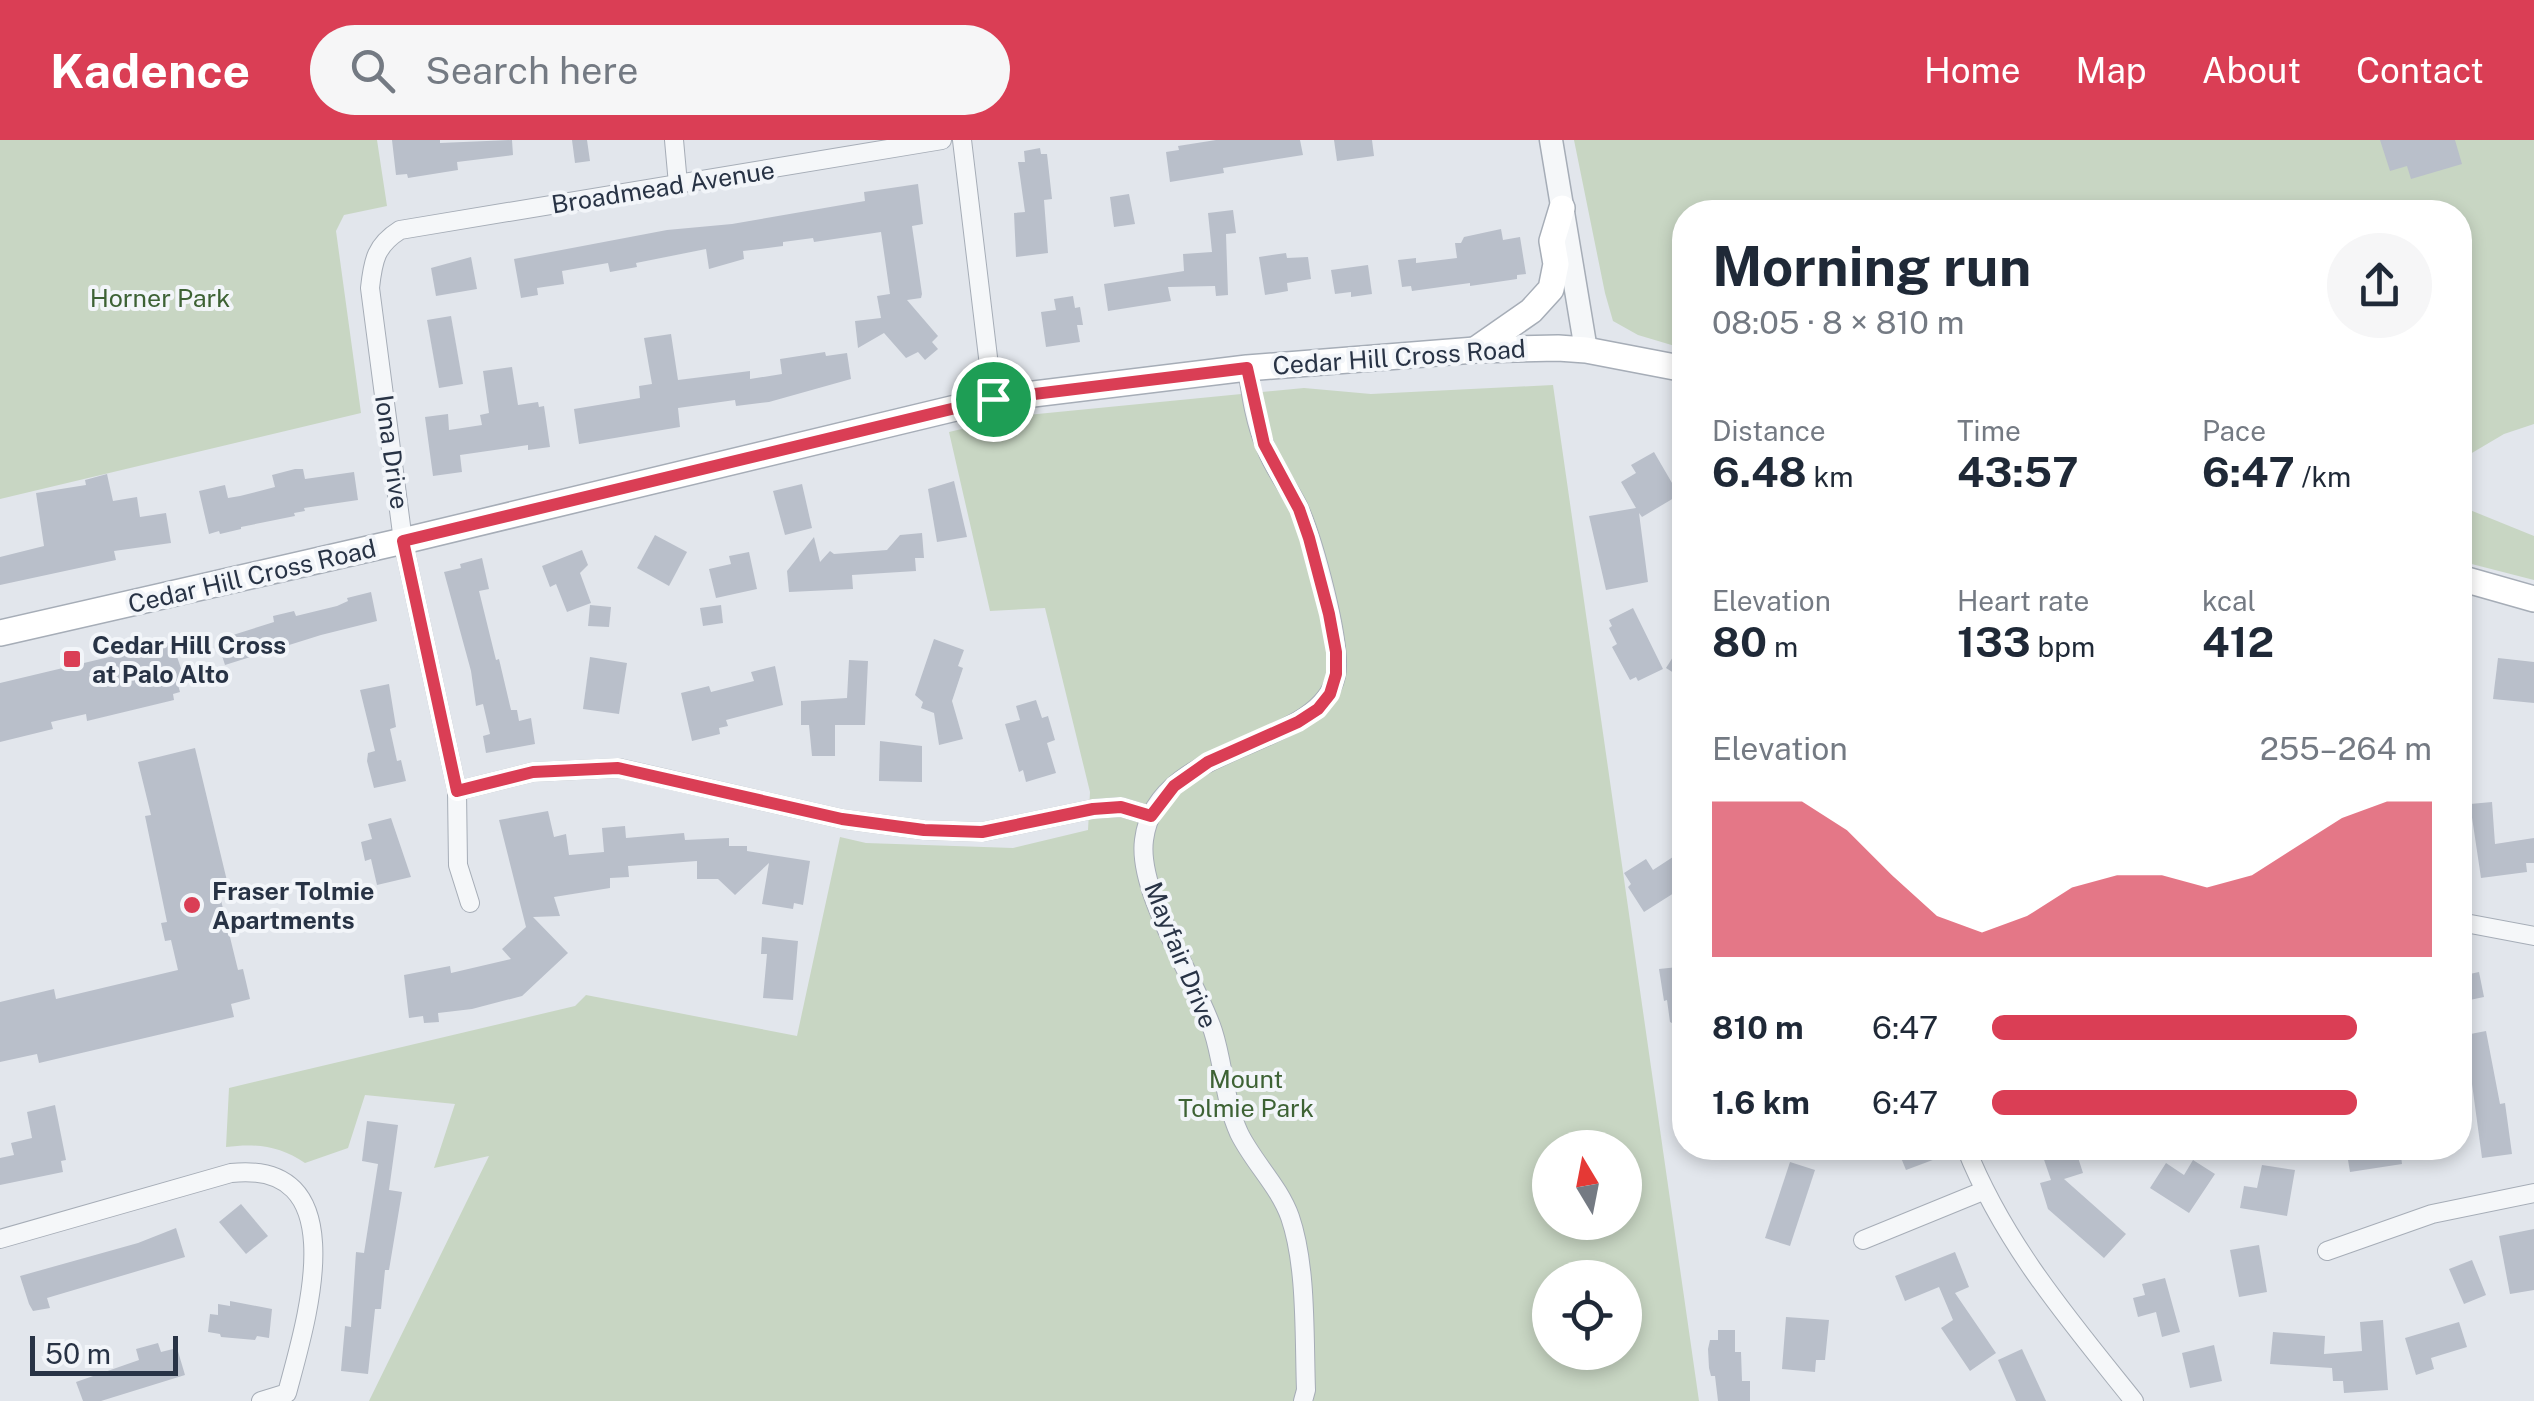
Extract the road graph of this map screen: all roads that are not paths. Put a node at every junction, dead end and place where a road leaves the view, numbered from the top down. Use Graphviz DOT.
graph roads {
  1 [pos="674,140"];
  2 [pos="942,140"];
  3 [pos="962,140"];
  4 [pos="1550,140"];
  5 [pos="678,184"];
  6 [pos="1562,208"];
  7 [pos="386,239"];
  8 [pos="1475,350"];
  9 [pos="1586,350"];
  10 [pos="1672,367"];
  11 [pos="1247,368"];
  12 [pos="993,399"];
  13 [pos="403,541"];
  14 [pos="2472,581"];
  15 [pos="2534,599"];
  16 [pos="0,633"];
  17 [pos="457,791"];
  18 [pos="1151,816"];
  19 [pos="470,903"];
  20 [pos="2472,924"];
  21 [pos="2534,936"];
  22 [pos="1971,1160"];
  23 [pos="1983,1191"];
  24 [pos="2534,1193"];
  25 [pos="0,1239"];
  26 [pos="1863,1240"];
  27 [pos="2327,1251"];
  28 [pos="261,1401"];
  29 [pos="1302,1401"];
  30 [pos="2134,1401"];
  1 -- 5 [label="street"];
  2 -- 5 [label="street, Broadmead Avenue"];
  3 -- 12 [label="street"];
  4 -- 6 [label="street"];
  5 -- 7 [label="street, Broadmead Avenue"];
  6 -- 8 [label="main road"];
  6 -- 9 [label="street"];
  7 -- 13 [label="street, Iona Drive"];
  8 -- 9 [label="main road, Cedar Hill Cross Road"];
  8 -- 11 [label="main road, Cedar Hill Cross Road"];
  9 -- 10 [label="main road, Cedar Hill Cross Road"];
  11 -- 12 [label="main road, Cedar Hill Cross Road"];
  11 -- 18 [label="street"];
  12 -- 13 [label="main road, Cedar Hill Cross Road"];
  13 -- 16 [label="main road, Cedar Hill Cross Road"];
  13 -- 17 [label="street, Iona Drive"];
  14 -- 15 [label="main road"];
  17 -- 18 [label="street"];
  17 -- 19 [label="street, Iona Drive"];
  18 -- 29 [label="street, Mayfair Drive"];
  20 -- 21 [label="street"];
  22 -- 23 [label="street"];
  23 -- 26 [label="street"];
  23 -- 30 [label="street"];
  24 -- 27 [label="street"];
  25 -- 28 [label="street"];
}
